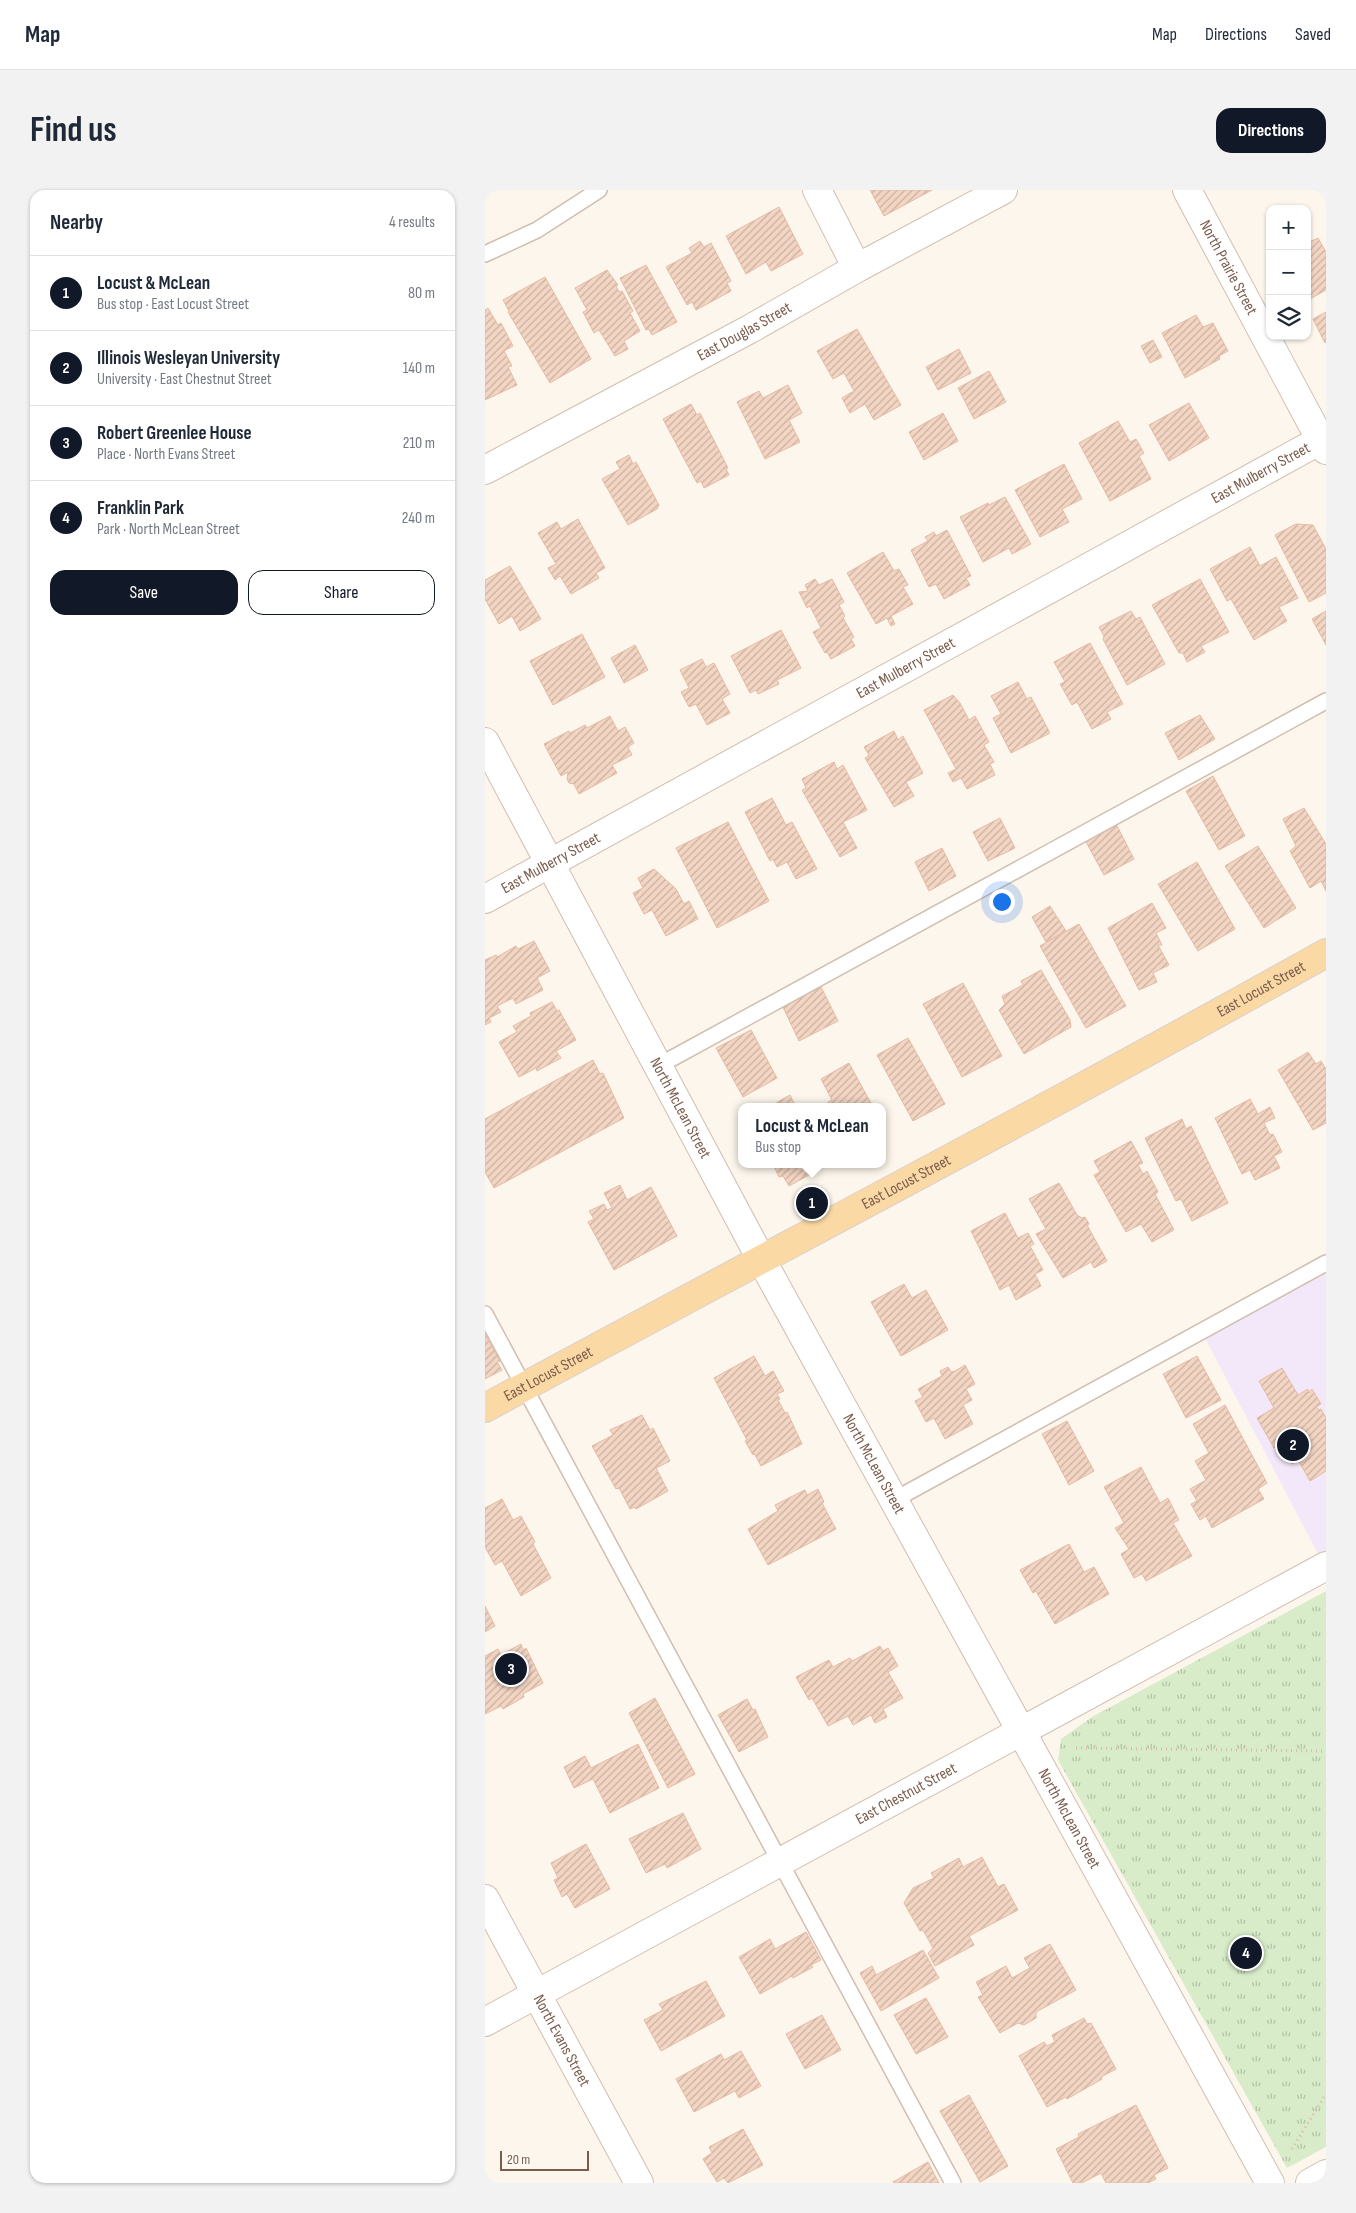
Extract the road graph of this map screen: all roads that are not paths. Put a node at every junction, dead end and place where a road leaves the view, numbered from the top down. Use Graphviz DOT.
graph roads {
  1 [pos="599,190"];
  2 [pos="817,190"];
  3 [pos="1003,190"];
  4 [pos="1187,190"];
  5 [pos="485,254"];
  6 [pos="857,268"];
  7 [pos="1324,442"];
  8 [pos="485,470"];
  9 [pos="1326,701"];
  10 [pos="485,742"];
  11 [pos="551,864"];
  12 [pos="485,899"];
  13 [pos="1326,953"];
  14 [pos="658,1066"];
  15 [pos="761,1258"];
  16 [pos="1326,1263"];
  17 [pos="485,1314"];
  18 [pos="524,1387"];
  19 [pos="485,1408"];
  20 [pos="894,1500"];
  21 [pos="1326,1566"];
  22 [pos="1021,1731"];
  23 [pos="780,1862"];
  24 [pos="485,1898"];
  25 [pos="537,1994"];
  26 [pos="485,2022"];
  27 [pos="1326,2174"];
  28 [pos="639,2183"];
  29 [pos="953,2183"];
  30 [pos="1271,2183"];
  31 [pos="1310,2183"];
  1 -- 5 [label="lane"];
  2 -- 6 [label="street"];
  3 -- 6 [label="street, East Douglas Street"];
  4 -- 7 [label="street, North Prairie Street"];
  6 -- 8 [label="street, East Douglas Street"];
  7 -- 11 [label="street, East Mulberry Street"];
  9 -- 14 [label="lane"];
  10 -- 11 [label="street, North McLean Street"];
  11 -- 12 [label="street, East Mulberry Street"];
  11 -- 14 [label="street, North McLean Street"];
  13 -- 15 [label="main road, East Locust Street"];
  14 -- 15 [label="street, North McLean Street"];
  15 -- 18 [label="main road, East Locust Street"];
  15 -- 20 [label="street, North McLean Street"];
  16 -- 20 [label="lane"];
  17 -- 18 [label="lane"];
  18 -- 19 [label="main road, East Locust Street"];
  18 -- 23 [label="lane"];
  20 -- 22 [label="street, North McLean Street"];
  21 -- 22 [label="street, East Chestnut Street"];
  22 -- 23 [label="street, East Chestnut Street"];
  22 -- 30 [label="street, North McLean Street"];
  23 -- 25 [label="street, East Chestnut Street"];
  23 -- 29 [label="lane"];
  24 -- 25 [label="street, North Evans Street"];
  25 -- 26 [label="street, East Chestnut Street"];
  25 -- 28 [label="street, North Evans Street"];
  27 -- 31 [label="street"];
}
